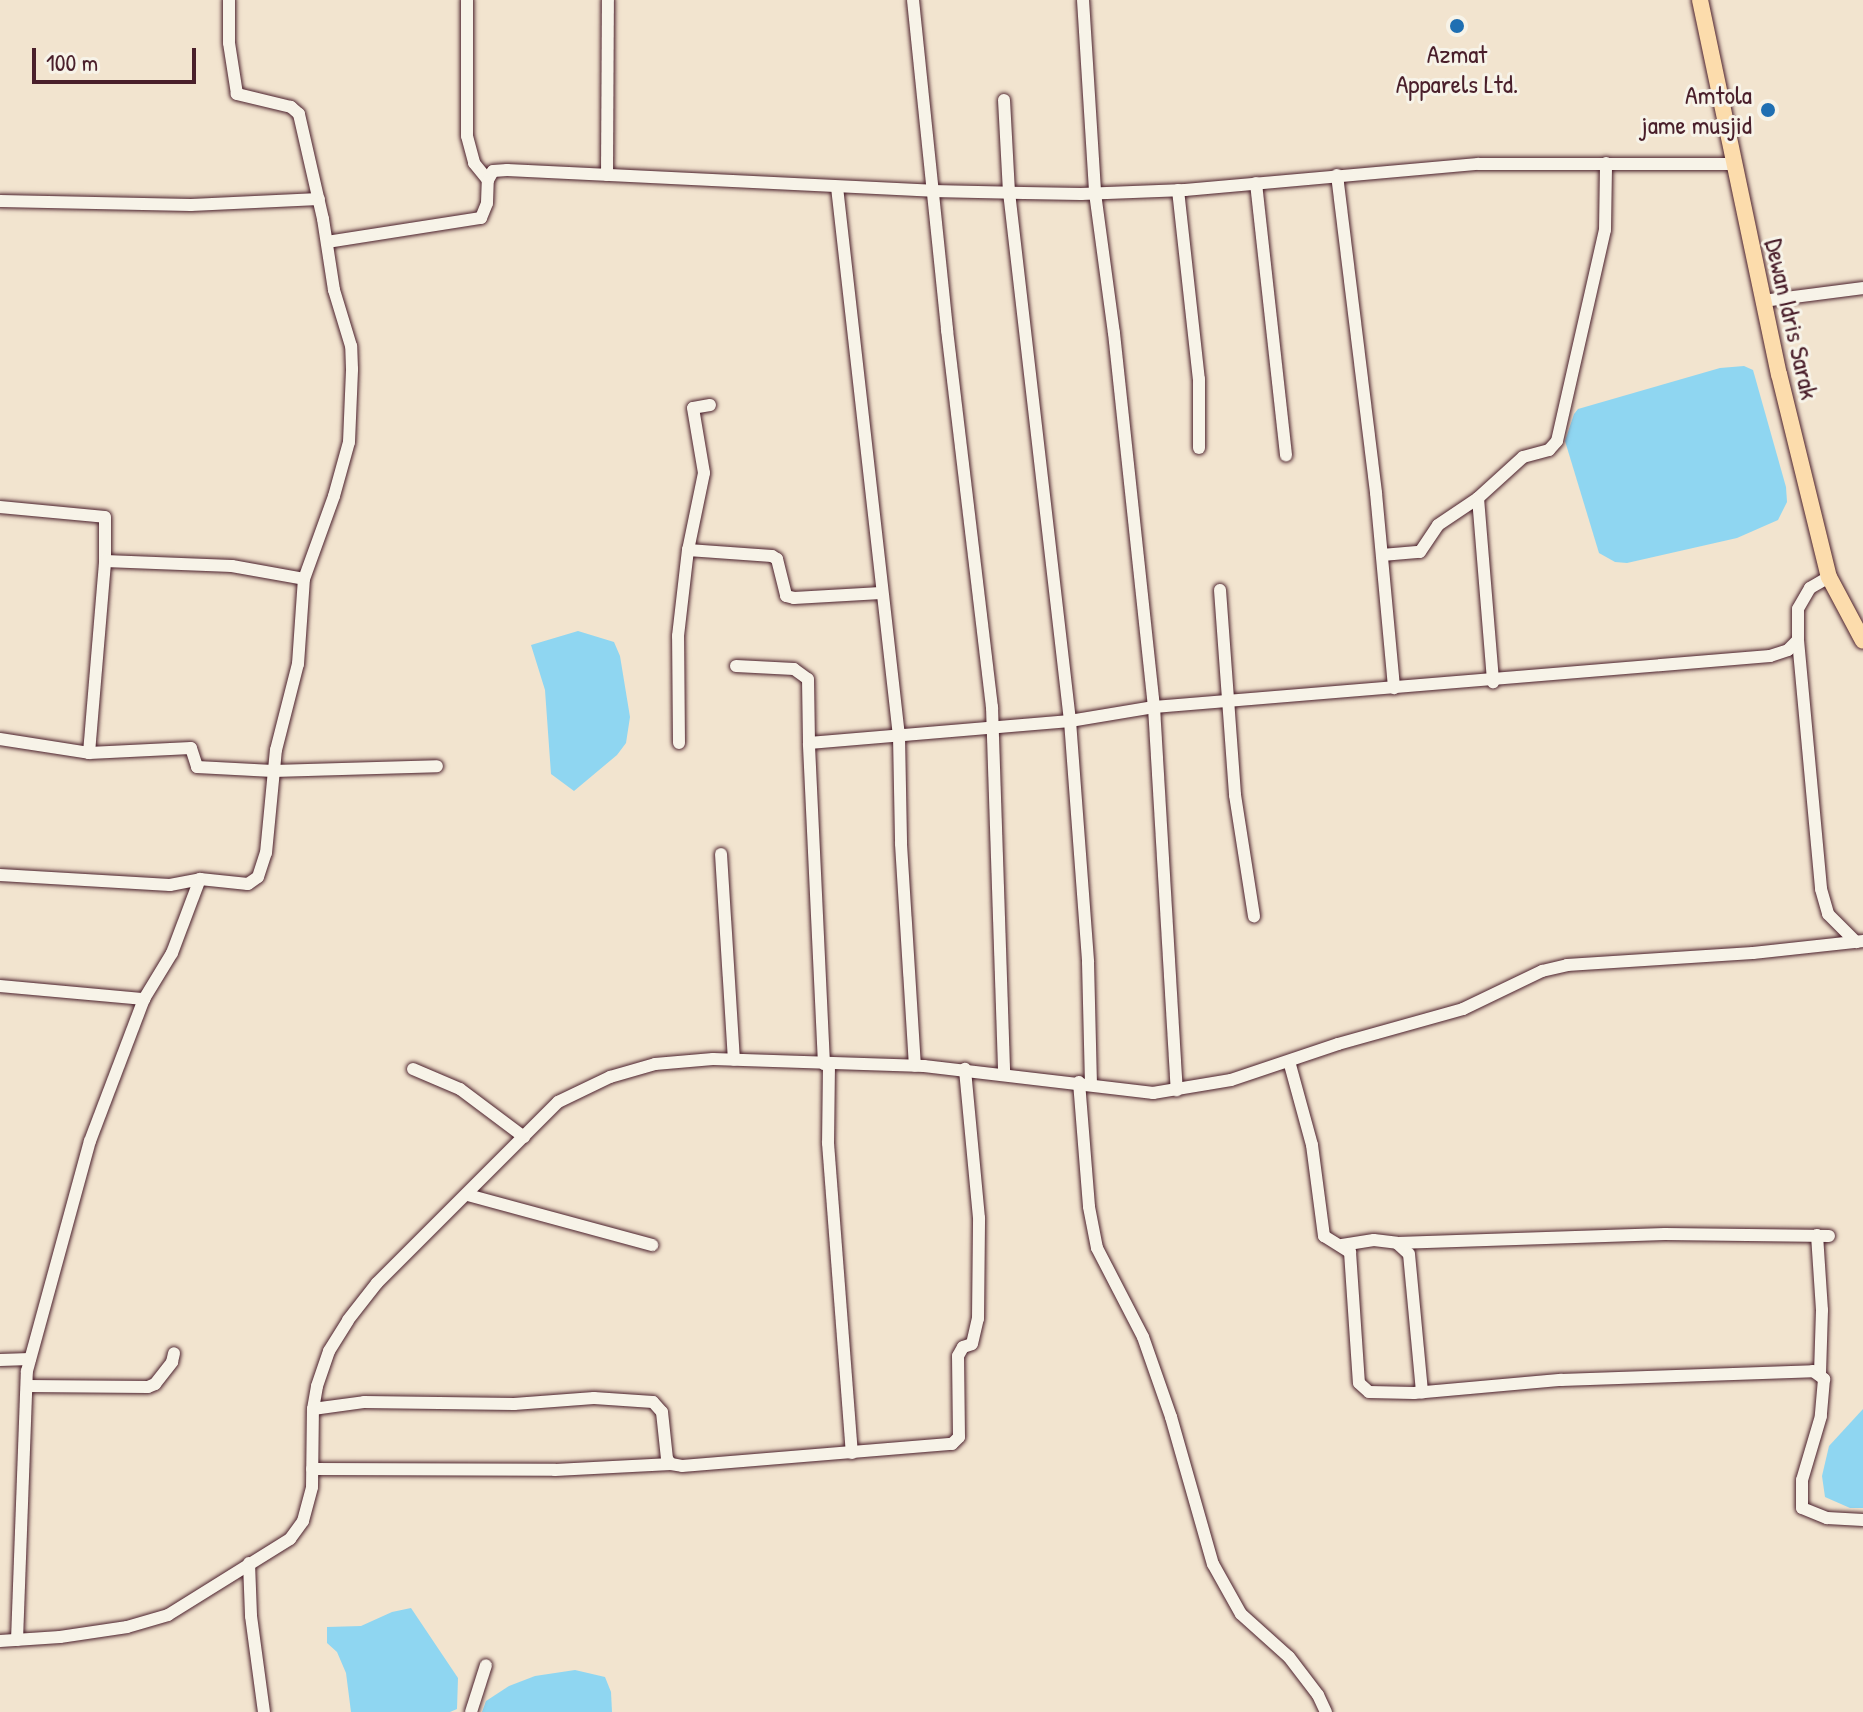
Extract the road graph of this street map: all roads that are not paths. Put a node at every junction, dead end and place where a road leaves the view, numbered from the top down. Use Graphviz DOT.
graph roads {
  1 [pos="229,0"];
  2 [pos="467,0"];
  3 [pos="608,0"];
  4 [pos="913,0"];
  5 [pos="1083,0"];
  6 [pos="1700,0"];
  7 [pos="1004,100"];
  8 [pos="1606,163"];
  9 [pos="1732,164"];
  10 [pos="607,175"];
  11 [pos="1337,175"];
  12 [pos="488,180"];
  13 [pos="1256,183"];
  14 [pos="837,187"];
  15 [pos="1178,190"];
  16 [pos="932,191"];
  17 [pos="1009,192"];
  18 [pos="1095,193"];
  19 [pos="319,199"];
  20 [pos="0,201"];
  21 [pos="327,242"];
  22 [pos="1863,288"];
  23 [pos="1763,301"];
  24 [pos="710,405"];
  25 [pos="1199,448"];
  26 [pos="1286,455"];
  27 [pos="1478,498"];
  28 [pos="0,507"];
  29 [pos="688,550"];
  30 [pos="1382,555"];
  31 [pos="105,561"];
  32 [pos="1829,577"];
  33 [pos="304,579"];
  34 [pos="1220,590"];
  35 [pos="881,593"];
  36 [pos="1798,640"];
  37 [pos="1863,641"];
  38 [pos="736,666"];
  39 [pos="1493,682"];
  40 [pos="1394,688"];
  41 [pos="1226,701"];
  42 [pos="1154,707"];
  43 [pos="1070,721"];
  44 [pos="993,726"];
  45 [pos="899,736"];
  46 [pos="0,739"];
  47 [pos="679,743"];
  48 [pos="809,743"];
  49 [pos="89,753"];
  50 [pos="437,766"];
  51 [pos="273,771"];
  52 [pos="721,854"];
  53 [pos="0,875"];
  54 [pos="200,879"];
  55 [pos="1254,917"];
  56 [pos="1860,942"];
  57 [pos="0,986"];
  58 [pos="144,999"];
  59 [pos="734,1060"];
  60 [pos="1289,1061"];
  61 [pos="826,1064"];
  62 [pos="915,1066"];
  63 [pos="413,1069"];
  64 [pos="965,1069"];
  65 [pos="1004,1073"];
  66 [pos="1085,1083"];
  67 [pos="1177,1090"];
  68 [pos="524,1137"];
  69 [pos="468,1195"];
  70 [pos="1397,1243"];
  71 [pos="652,1245"];
  72 [pos="1342,1245"];
  73 [pos="174,1353"];
  74 [pos="30,1359"];
  75 [pos="0,1360"];
  76 [pos="1820,1373"];
  77 [pos="27,1386"];
  78 [pos="1422,1392"];
  79 [pos="313,1409"];
  80 [pos="852,1453"];
  81 [pos="671,1464"];
  82 [pos="312,1469"];
  83 [pos="1863,1520"];
  84 [pos="249,1563"];
  85 [pos="17,1640"];
  86 [pos="0,1641"];
  87 [pos="486,1665"];
  88 [pos="264,1712"];
  89 [pos="471,1712"];
  90 [pos="1326,1712"];
  1 -- 19 [label="street"];
  2 -- 12 [label="street"];
  3 -- 10 [label="street"];
  4 -- 16 [label="street"];
  5 -- 18 [label="street"];
  6 -- 9 [label="main road, Dewan Idris Sarak"];
  7 -- 17 [label="street"];
  8 -- 9 [label="street"];
  8 -- 11 [label="street"];
  8 -- 27 [label="street"];
  9 -- 23 [label="main road, Dewan Idris Sarak"];
  10 -- 12 [label="street"];
  10 -- 14 [label="street"];
  11 -- 13 [label="street"];
  11 -- 30 [label="street"];
  12 -- 21 [label="street"];
  13 -- 15 [label="street"];
  13 -- 26 [label="street"];
  14 -- 16 [label="street"];
  14 -- 35 [label="street"];
  15 -- 18 [label="street"];
  15 -- 25 [label="street"];
  16 -- 17 [label="street"];
  16 -- 44 [label="street"];
  17 -- 18 [label="street"];
  17 -- 43 [label="street"];
  18 -- 42 [label="street"];
  19 -- 20 [label="street"];
  19 -- 21 [label="street"];
  21 -- 33 [label="street"];
  22 -- 23 [label="street"];
  23 -- 32 [label="main road, Dewan Idris Sarak"];
  24 -- 29 [label="street"];
  27 -- 30 [label="street"];
  27 -- 39 [label="street"];
  28 -- 31 [label="street"];
  29 -- 35 [label="street"];
  29 -- 47 [label="street"];
  30 -- 40 [label="street"];
  31 -- 33 [label="street"];
  31 -- 49 [label="street"];
  32 -- 36 [label="street"];
  32 -- 37 [label="main road, Dewan Idris Sarak"];
  33 -- 51 [label="street"];
  34 -- 41 [label="street"];
  35 -- 45 [label="street"];
  36 -- 39 [label="street"];
  36 -- 56 [label="street"];
  38 -- 48 [label="street"];
  39 -- 40 [label="street"];
  40 -- 41 [label="street"];
  41 -- 42 [label="street"];
  41 -- 55 [label="street"];
  42 -- 43 [label="street"];
  42 -- 67 [label="street"];
  43 -- 44 [label="street"];
  43 -- 66 [label="street"];
  44 -- 45 [label="street"];
  44 -- 65 [label="street"];
  45 -- 48 [label="street"];
  45 -- 62 [label="street"];
  46 -- 49 [label="street"];
  48 -- 61 [label="street"];
  49 -- 51 [label="street"];
  50 -- 51 [label="street"];
  51 -- 54 [label="street"];
  52 -- 59 [label="street"];
  53 -- 54 [label="street"];
  54 -- 58 [label="street"];
  56 -- 60 [label="street"];
  57 -- 58 [label="street"];
  58 -- 74 [label="street"];
  59 -- 61 [label="street"];
  59 -- 68 [label="street"];
  60 -- 67 [label="street"];
  60 -- 72 [label="street"];
  61 -- 62 [label="street"];
  61 -- 80 [label="street"];
  62 -- 64 [label="street"];
  63 -- 68 [label="street"];
  64 -- 65 [label="street"];
  64 -- 80 [label="street"];
  65 -- 66 [label="street"];
  66 -- 67 [label="street"];
  66 -- 90 [label="street"];
  68 -- 69 [label="street"];
  69 -- 71 [label="street"];
  69 -- 79 [label="street"];
  70 -- 72 [label="street"];
  70 -- 76 [label="street"];
  70 -- 78 [label="street"];
  72 -- 78 [label="street"];
  73 -- 77 [label="street"];
  74 -- 75 [label="street"];
  74 -- 77 [label="street"];
  76 -- 78 [label="street"];
  76 -- 83 [label="street"];
  77 -- 85 [label="street"];
  79 -- 81 [label="street"];
  79 -- 82 [label="street"];
  80 -- 81 [label="street"];
  81 -- 82 [label="street"];
  82 -- 84 [label="street"];
  84 -- 85 [label="street"];
  84 -- 88 [label="street"];
  85 -- 86 [label="street"];
  87 -- 89 [label="street"];
}
